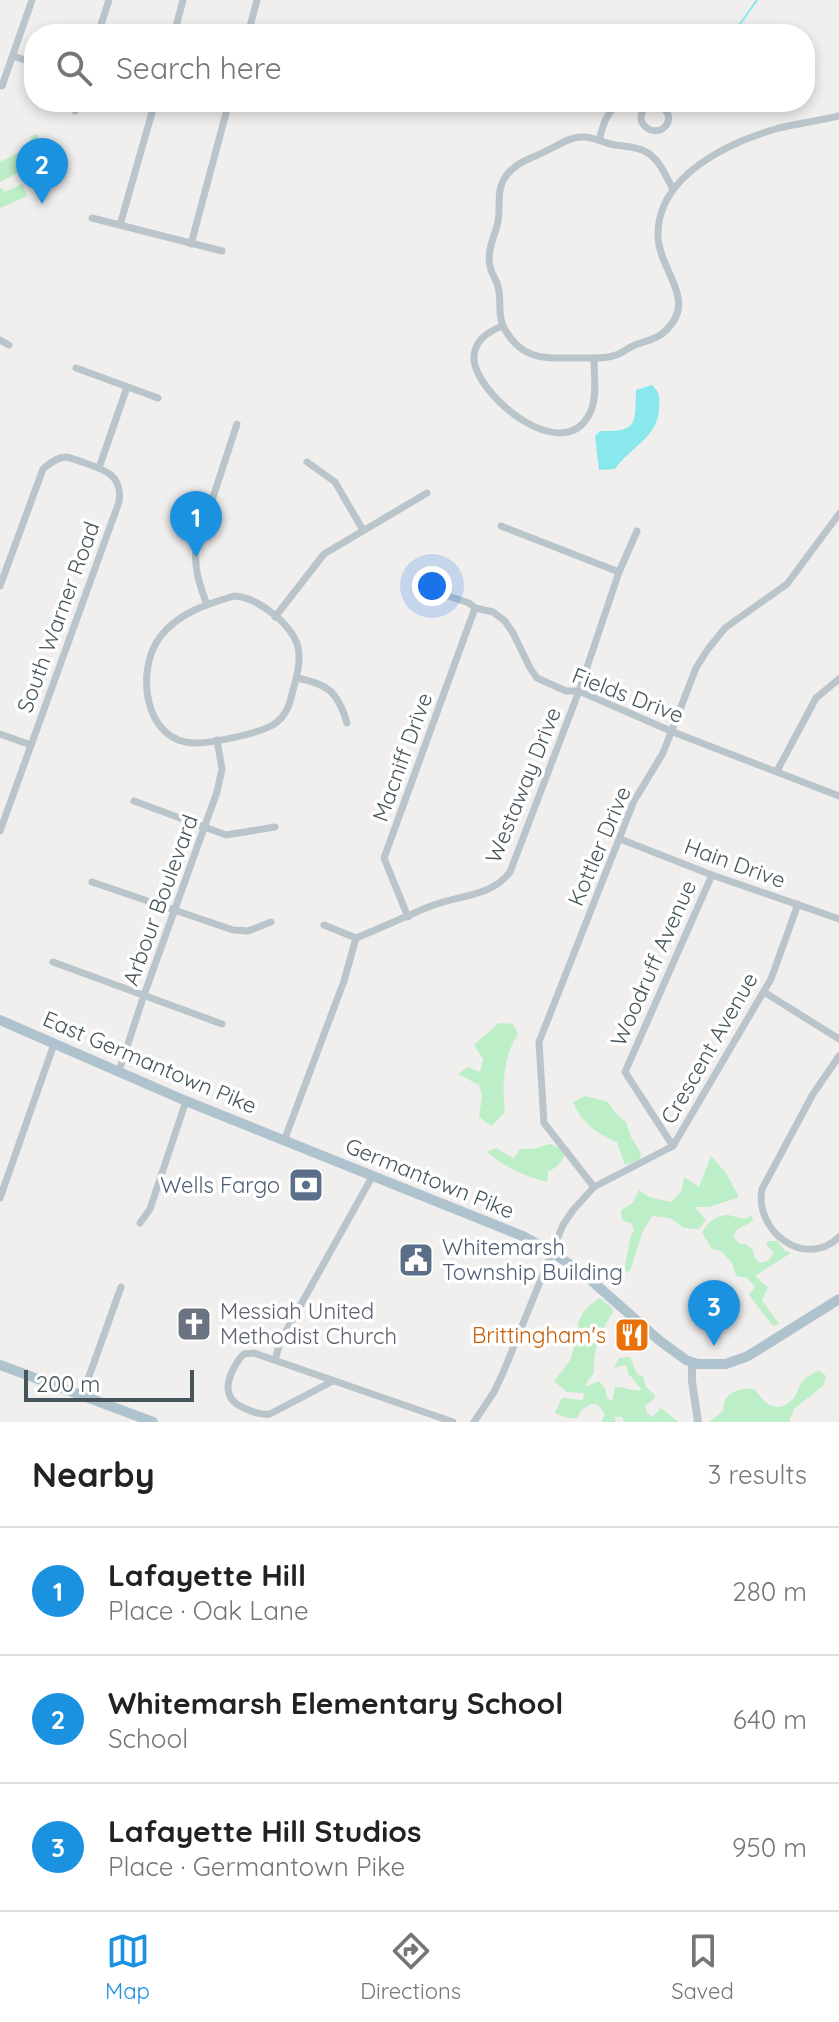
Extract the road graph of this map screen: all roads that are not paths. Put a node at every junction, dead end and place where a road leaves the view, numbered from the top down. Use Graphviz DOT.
graph roads {
  1 [pos="32,0"];
  2 [pos="109,0"];
  3 [pos="183,0"];
  4 [pos="257,0"];
  5 [pos="101,24"];
  6 [pos="177,24"];
  7 [pos="251,24"];
  8 [pos="13,56"];
  9 [pos="24,60"];
  10 [pos="2,86"];
  11 [pos="152,112"];
  12 [pos="226,112"];
  13 [pos="610,112"];
  14 [pos="839,116"];
  15 [pos="599,140"];
  16 [pos="673,189"];
  17 [pos="92,218"];
  18 [pos="120,225"];
  19 [pos="191,244"];
  20 [pos="222,251"];
  21 [pos="503,326"];
  22 [pos="0,340"];
  23 [pos="9,345"];
  24 [pos="594,359"];
  25 [pos="76,368"];
  26 [pos="127,387"];
  27 [pos="158,398"];
  28 [pos="237,424"];
  29 [pos="307,462"];
  30 [pos="99,468"];
  31 [pos="427,493"];
  32 [pos="839,514"];
  33 [pos="501,526"];
  34 [pos="363,530"];
  35 [pos="637,531"];
  36 [pos="619,572"];
  37 [pos="0,586"];
  38 [pos="436,592"];
  39 [pos="207,605"];
  40 [pos="475,608"];
  41 [pos="275,617"];
  42 [pos="297,678"];
  43 [pos="839,679"];
  44 [pos="579,691"];
  45 [pos="347,723"];
  46 [pos="673,732"];
  47 [pos="0,734"];
  48 [pos="217,740"];
  49 [pos="31,745"];
  50 [pos="777,771"];
  51 [pos="839,796"];
  52 [pos="134,801"];
  53 [pos="275,827"];
  54 [pos="206,828"];
  55 [pos="0,831"];
  56 [pos="620,839"];
  57 [pos="712,875"];
  58 [pos="92,882"];
  59 [pos="798,904"];
  60 [pos="175,910"];
  61 [pos="408,917"];
  62 [pos="839,919"];
  63 [pos="271,922"];
  64 [pos="324,925"];
  65 [pos="356,938"];
  66 [pos="53,962"];
  67 [pos="764,992"];
  68 [pos="144,995"];
  69 [pos="0,1020"];
  70 [pos="222,1024"];
  71 [pos="839,1039"];
  72 [pos="54,1044"];
  73 [pos="839,1056"];
  74 [pos="119,1071"];
  75 [pos="186,1101"];
  76 [pos="284,1141"];
  77 [pos="673,1146"];
  78 [pos="372,1177"];
  79 [pos="594,1187"];
  80 [pos="0,1198"];
  81 [pos="140,1223"];
  82 [pos="839,1237"];
  83 [pos="552,1252"];
  84 [pos="121,1287"];
  85 [pos="839,1299"];
  86 [pos="275,1360"];
  87 [pos="692,1363"];
  88 [pos="0,1365"];
  89 [pos="333,1381"];
  90 [pos="82,1396"];
  91 [pos="153,1422"];
  92 [pos="453,1422"];
  93 [pos="474,1422"];
  94 [pos="698,1422"];
  1 -- 8 [label="street"];
  2 -- 5 [label="street"];
  3 -- 6 [label="street"];
  4 -- 7 [label="street"];
  8 -- 9 [label="street"];
  8 -- 10 [label="street"];
  11 -- 18 [label="street"];
  12 -- 19 [label="street"];
  13 -- 15 [label="street"];
  14 -- 16 [label="street"];
  15 -- 16 [label="street"];
  15 -- 21 [label="street"];
  16 -- 24 [label="street"];
  17 -- 18 [label="street"];
  18 -- 19 [label="street"];
  19 -- 20 [label="street"];
  21 -- 24 [label="street"];
  21 -- 24 [label="street"];
  22 -- 23 [label="street"];
  25 -- 26 [label="street"];
  26 -- 27 [label="street"];
  26 -- 30 [label="street"];
  28 -- 39 [label="street"];
  29 -- 34 [label="street"];
  30 -- 37 [label="street"];
  30 -- 49 [label="street, South Warner Road"];
  31 -- 34 [label="street"];
  32 -- 46 [label="street, Kottler Drive"];
  33 -- 36 [label="street"];
  34 -- 41 [label="street"];
  35 -- 36 [label="street, Westaway Drive"];
  36 -- 44 [label="street, Westaway Drive"];
  38 -- 40 [label="street, Fields Drive"];
  39 -- 41 [label="street"];
  39 -- 48 [label="street"];
  40 -- 44 [label="street, Fields Drive"];
  40 -- 61 [label="street, Macniff Drive"];
  41 -- 42 [label="street"];
  42 -- 45 [label="street"];
  42 -- 48 [label="street"];
  43 -- 50 [label="street"];
  44 -- 46 [label="street, Fields Drive"];
  44 -- 61 [label="street, Westaway Drive"];
  46 -- 50 [label="street, Fields Drive"];
  46 -- 56 [label="street, Kottler Drive"];
  47 -- 49 [label="street"];
  48 -- 54 [label="street, Arbour Boulevard"];
  49 -- 55 [label="street, South Warner Road"];
  50 -- 51 [label="street, Fields Drive"];
  52 -- 54 [label="street"];
  53 -- 54 [label="street"];
  54 -- 60 [label="street, Arbour Boulevard"];
  56 -- 57 [label="street, Hain Drive"];
  56 -- 79 [label="street, Kottler Drive"];
  57 -- 59 [label="street, Hain Drive"];
  57 -- 77 [label="street, Woodruff Avenue"];
  58 -- 60 [label="street"];
  59 -- 62 [label="street, Hain Drive"];
  59 -- 67 [label="street, Crescent Avenue"];
  60 -- 63 [label="street"];
  60 -- 68 [label="street, Arbour Boulevard"];
  61 -- 65 [label="street, Westaway Drive"];
  64 -- 65 [label="street"];
  65 -- 76 [label="street"];
  66 -- 68 [label="street"];
  67 -- 71 [label="street"];
  67 -- 77 [label="street, Crescent Avenue"];
  68 -- 70 [label="street"];
  68 -- 74 [label="street, Arbour Boulevard"];
  69 -- 72 [label="main road, East Germantown Pike"];
  72 -- 74 [label="main road, East Germantown Pike"];
  72 -- 80 [label="street"];
  73 -- 82 [label="street"];
  74 -- 75 [label="main road, East Germantown Pike"];
  75 -- 76 [label="main road, East Germantown Pike"];
  75 -- 81 [label="street"];
  76 -- 78 [label="main road, Germantown Pike"];
  77 -- 79 [label="street, Crescent Avenue"];
  78 -- 83 [label="main road, Germantown Pike"];
  78 -- 86 [label="street"];
  79 -- 83 [label="street, Crescent Avenue"];
  83 -- 87 [label="main road, Germantown Pike"];
  83 -- 93 [label="street, Crescent Avenue"];
  84 -- 90 [label="street"];
  85 -- 87 [label="main road"];
  86 -- 89 [label="street"];
  86 -- 89 [label="street"];
  87 -- 94 [label="street"];
  88 -- 90 [label="main road"];
  89 -- 92 [label="street"];
  90 -- 91 [label="main road"];
}
